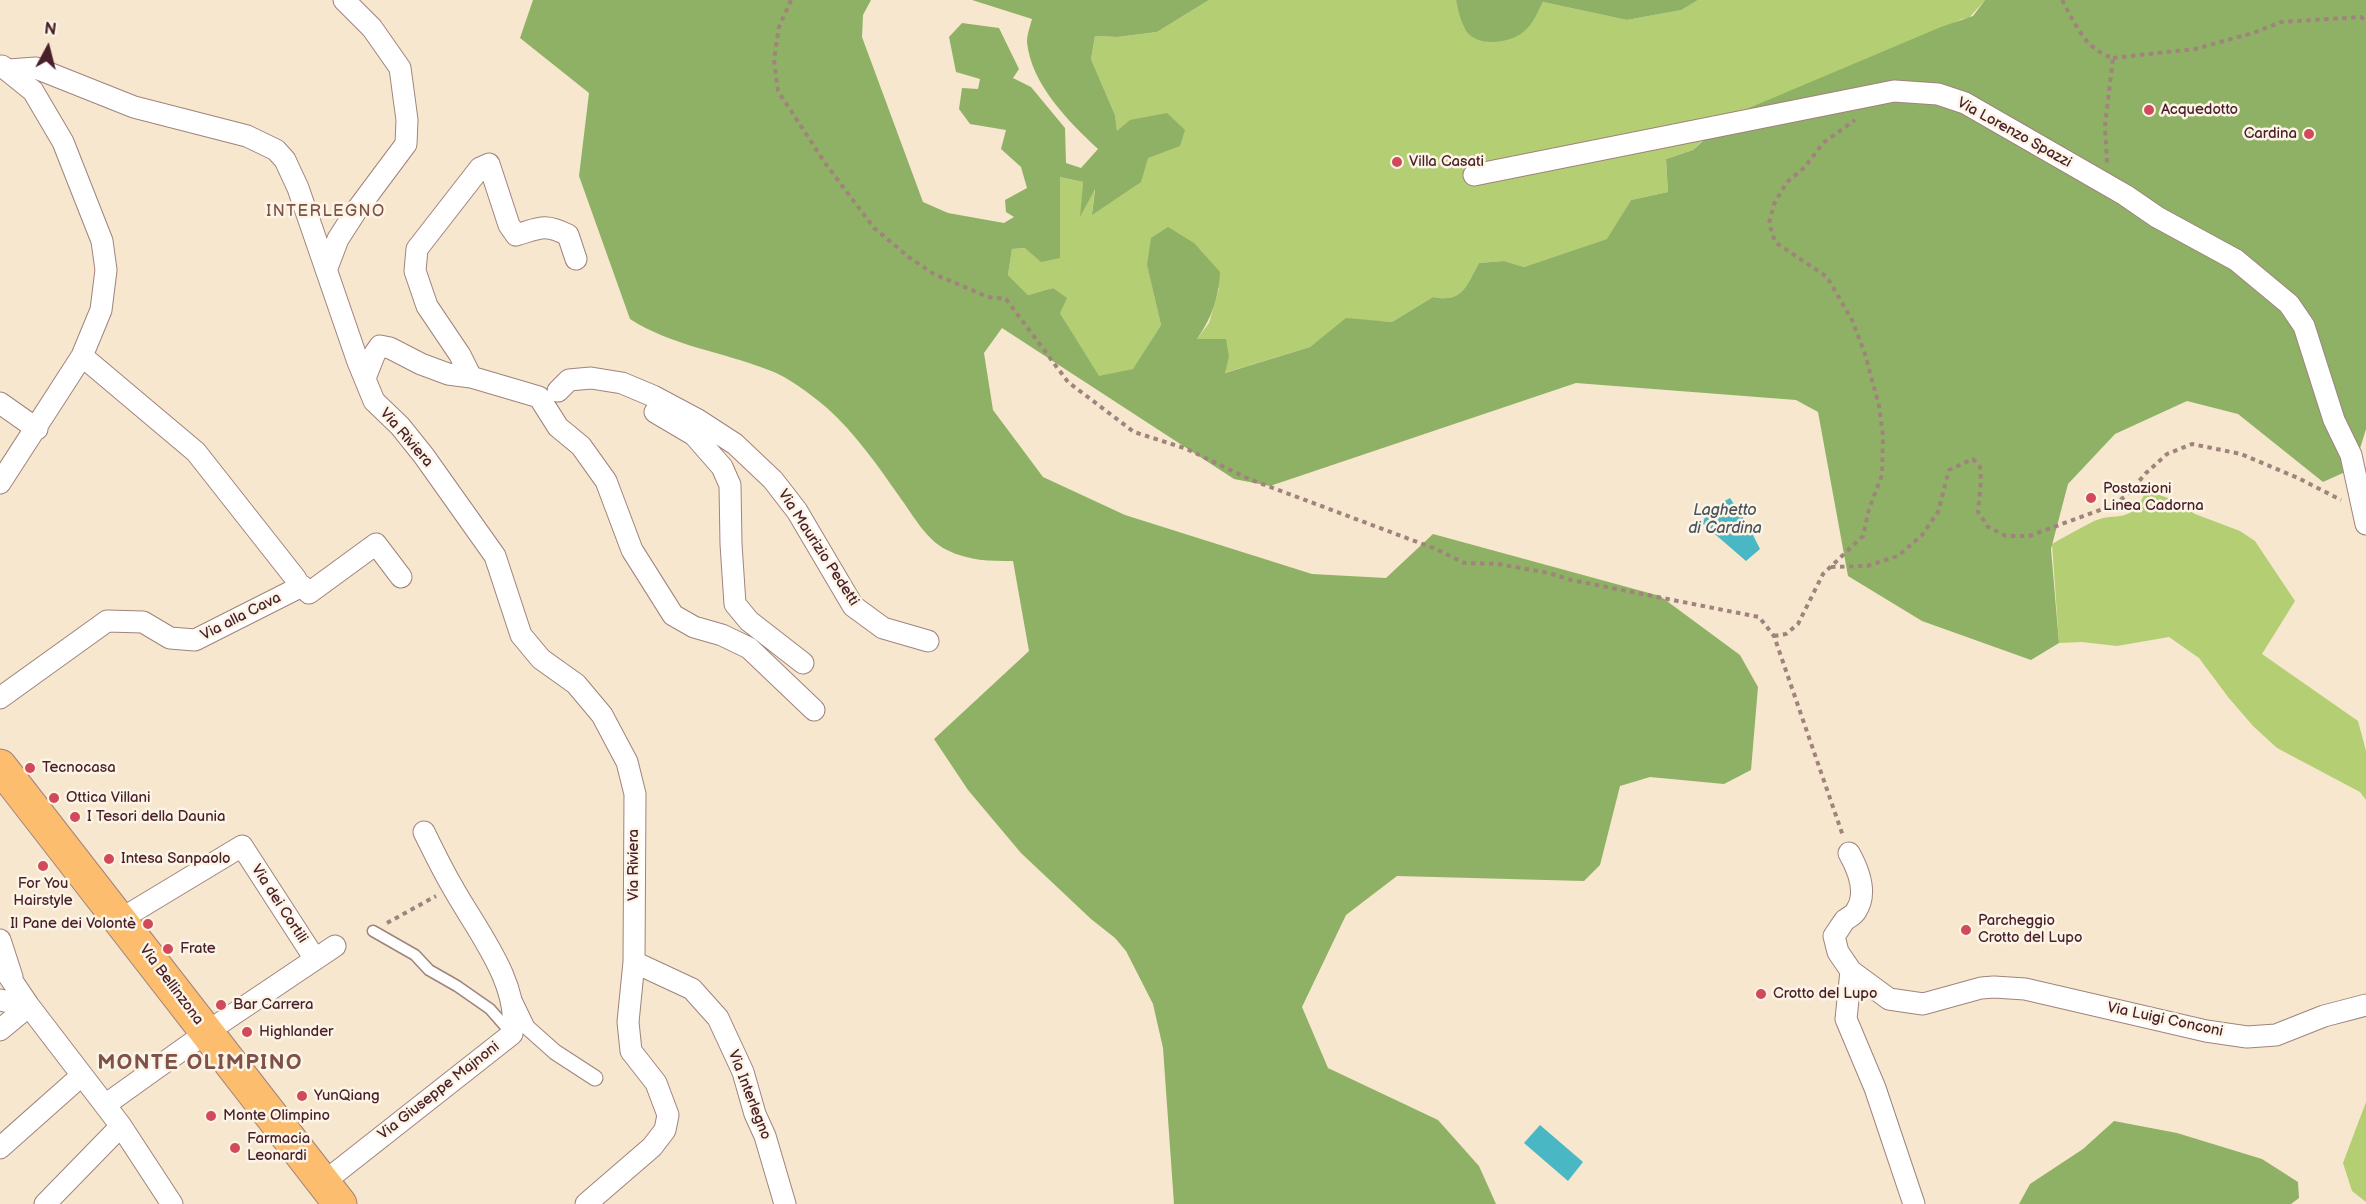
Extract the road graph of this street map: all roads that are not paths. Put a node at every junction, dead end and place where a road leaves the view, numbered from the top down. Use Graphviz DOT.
graph roads {
  1 [pos="344,0"];
  2 [pos="4,68"];
  3 [pos="1474,175"];
  4 [pos="576,259"];
  5 [pos="327,268"];
  6 [pos="82,356"];
  7 [pos="471,376"];
  8 [pos="365,378"];
  9 [pos="548,394"];
  10 [pos="0,403"];
  11 [pos="37,429"];
  12 [pos="0,483"];
  13 [pos="2364,517"];
  14 [pos="401,577"];
  15 [pos="296,579"];
  16 [pos="928,641"];
  17 [pos="803,663"];
  18 [pos="0,698"];
  19 [pos="814,710"];
  20 [pos="0,766"];
  21 [pos="424,832"];
  22 [pos="1849,853"];
  23 [pos="121,919"];
  24 [pos="372,931"];
  25 [pos="0,940"];
  26 [pos="335,946"];
  27 [pos="315,959"];
  28 [pos="634,962"];
  29 [pos="0,963"];
  30 [pos="1851,971"];
  31 [pos="7,992"];
  32 [pos="511,994"];
  33 [pos="2366,1005"];
  34 [pos="29,1006"];
  35 [pos="0,1030"];
  36 [pos="207,1032"];
  37 [pos="512,1034"];
  38 [pos="81,1076"];
  39 [pos="595,1078"];
  40 [pos="105,1105"];
  41 [pos="121,1126"];
  42 [pos="0,1148"];
  43 [pos="332,1193"];
  44 [pos="45,1204"];
  45 [pos="172,1204"];
  46 [pos="586,1204"];
  47 [pos="785,1204"];
  48 [pos="1914,1204"];
  1 -- 5 [label="street"];
  2 -- 5 [label="street, Via Riviera"];
  2 -- 6 [label="street"];
  3 -- 13 [label="street, Via Lorenzo Spazzi"];
  4 -- 7 [label="street"];
  5 -- 8 [label="street, Via Riviera"];
  6 -- 11 [label="street"];
  6 -- 15 [label="street"];
  7 -- 8 [label="street"];
  7 -- 9 [label="street"];
  8 -- 28 [label="street, Via Riviera"];
  9 -- 16 [label="street, Via Maurizio Pedetti"];
  9 -- 17 [label="street"];
  9 -- 19 [label="street"];
  10 -- 11 [label="street"];
  11 -- 12 [label="street"];
  14 -- 18 [label="street, Via alla Cava"];
  20 -- 23 [label="main road, Via Bellinzona"];
  21 -- 32 [label="street, Via Giuseppe Majnoni"];
  22 -- 30 [label="street"];
  23 -- 27 [label="street, Via dei Cortili"];
  23 -- 36 [label="main road, Via Bellinzona"];
  24 -- 37 [label="lane"];
  25 -- 31 [label="street"];
  26 -- 27 [label="street"];
  27 -- 36 [label="street"];
  28 -- 46 [label="street"];
  28 -- 47 [label="street, Via Interlegno"];
  29 -- 31 [label="street"];
  30 -- 33 [label="street, Via Luigi Conconi"];
  30 -- 48 [label="street"];
  31 -- 34 [label="street"];
  32 -- 37 [label="street, Via Giuseppe Majnoni"];
  32 -- 39 [label="street"];
  34 -- 35 [label="street"];
  34 -- 38 [label="street"];
  36 -- 40 [label="street"];
  36 -- 43 [label="main road, Via Bellinzona"];
  37 -- 43 [label="street, Via Giuseppe Majnoni"];
  38 -- 40 [label="street"];
  38 -- 42 [label="street"];
  40 -- 41 [label="street"];
  41 -- 44 [label="street"];
  41 -- 45 [label="street"];
}
